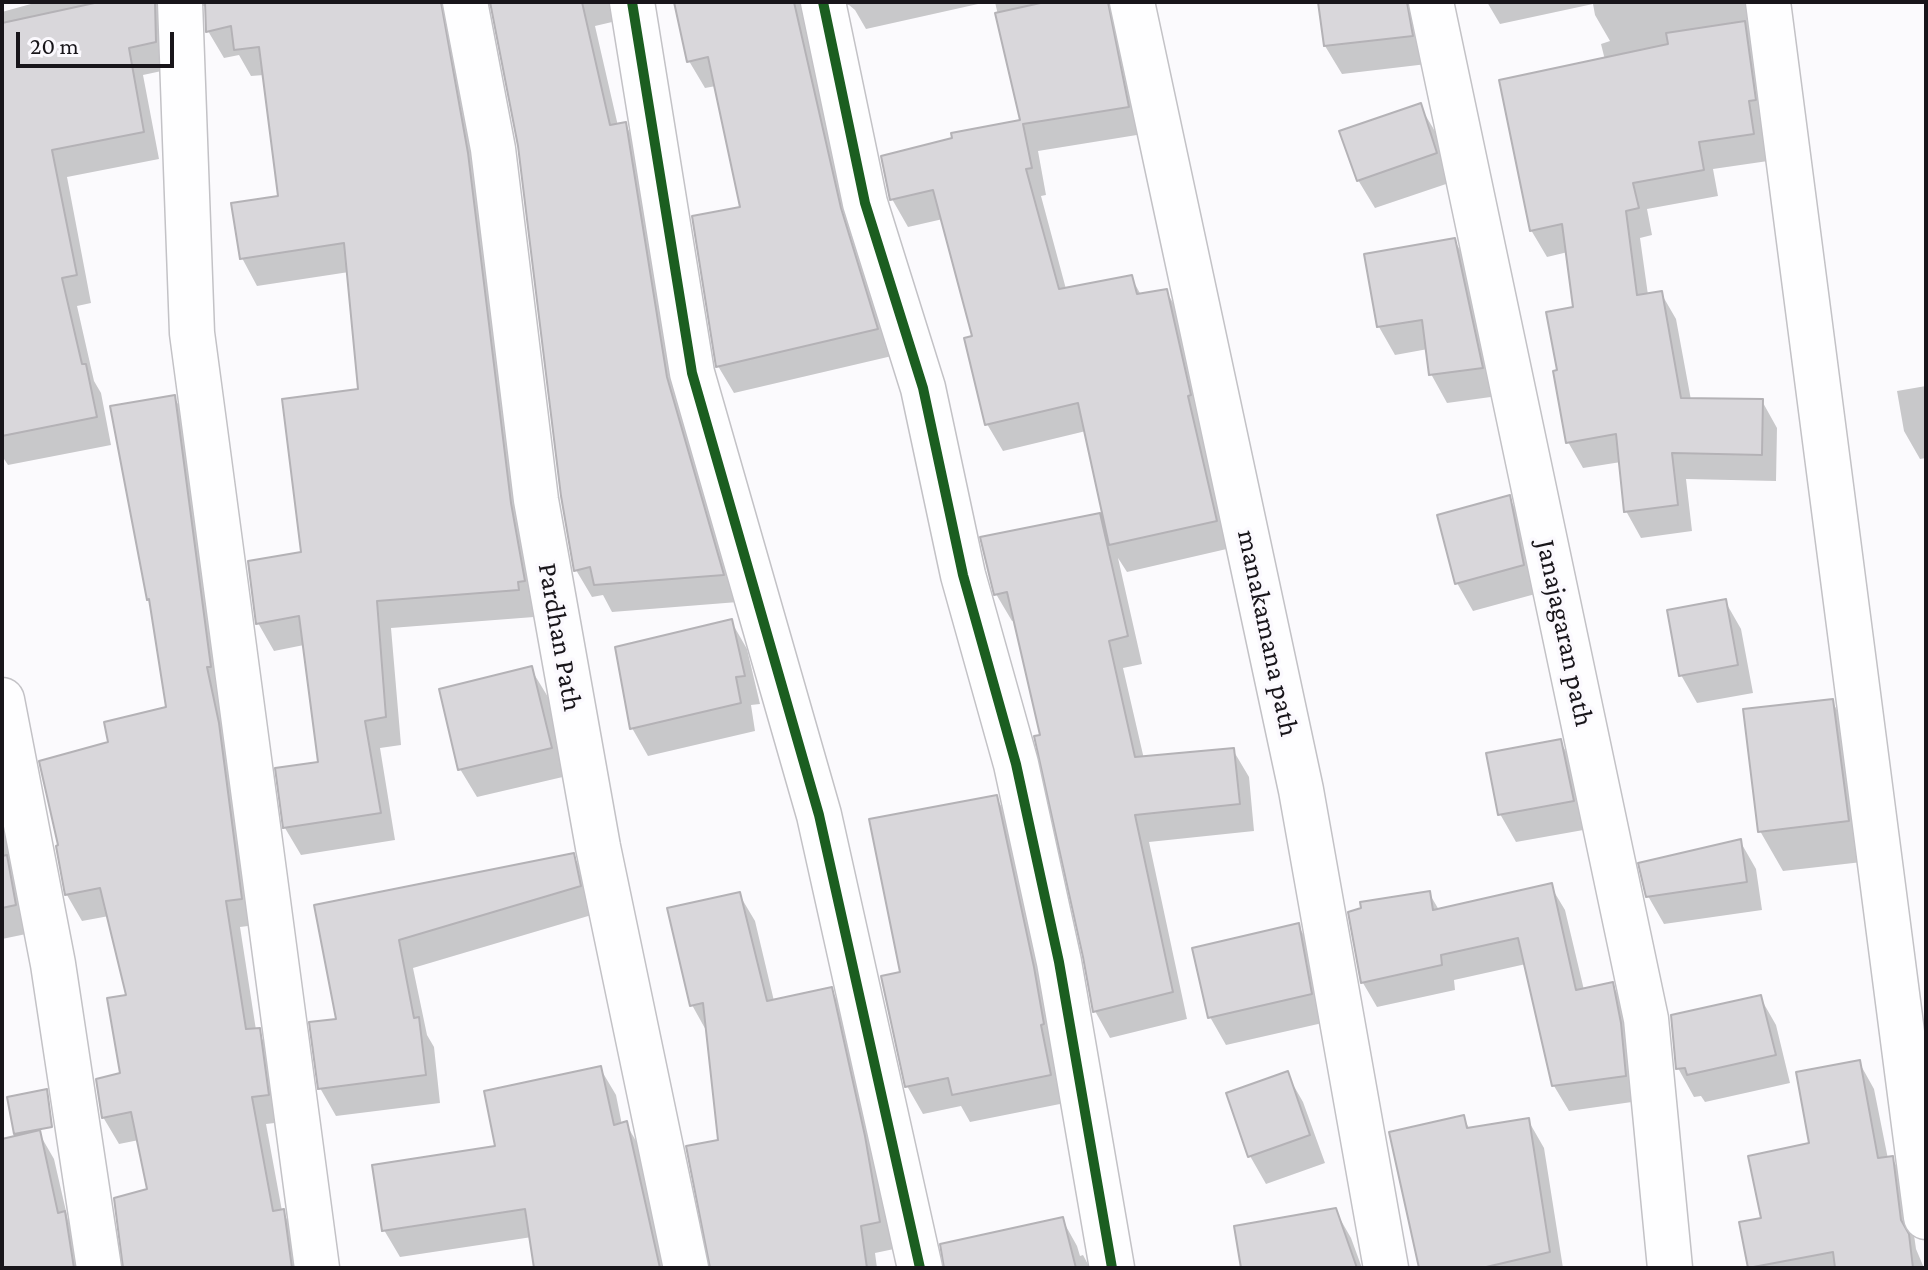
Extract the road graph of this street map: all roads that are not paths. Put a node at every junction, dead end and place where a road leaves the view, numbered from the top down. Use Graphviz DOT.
graph roads {
  1 [pos="180,2"];
  2 [pos="465,2"];
  3 [pos="632,2"];
  4 [pos="823,2"];
  5 [pos="1132,2"];
  6 [pos="1431,2"];
  7 [pos="1768,2"];
  8 [pos="2,700"];
  9 [pos="1926,1217"];
  10 [pos="99,1268"];
  11 [pos="317,1268"];
  12 [pos="686,1268"];
  13 [pos="920,1268"];
  14 [pos="1112,1268"];
  15 [pos="1386,1268"];
  16 [pos="1670,1268"];
  1 -- 11 [label="street"];
  2 -- 12 [label="street, Pardhan Path"];
  3 -- 13 [label="street"];
  4 -- 14 [label="street"];
  5 -- 15 [label="street, manakamana path"];
  6 -- 16 [label="street, Janajagaran path"];
  7 -- 9 [label="street"];
  8 -- 10 [label="street"];
}
